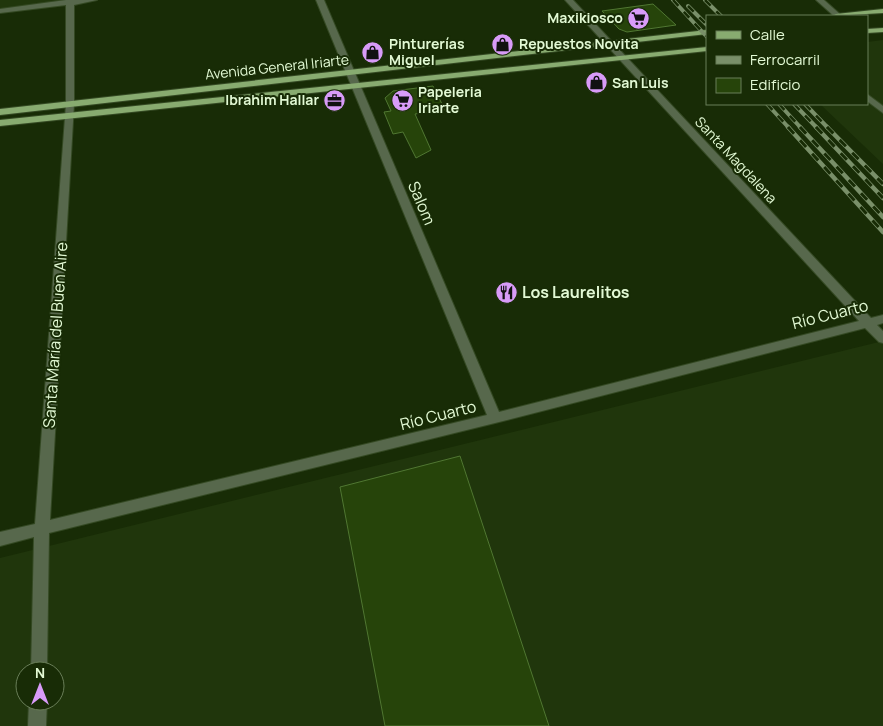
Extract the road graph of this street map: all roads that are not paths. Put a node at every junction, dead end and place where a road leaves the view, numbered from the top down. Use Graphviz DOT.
graph roads {
  1 [pos="93,0"];
  2 [pos="320,0"];
  3 [pos="569,0"];
  4 [pos="820,0"];
  5 [pos="70,1"];
  6 [pos="0,11"];
  7 [pos="883,11"];
  8 [pos="836,15"];
  9 [pos="846,15"];
  10 [pos="883,30"];
  11 [pos="868,31"];
  12 [pos="706,32"];
  13 [pos="611,44"];
  14 [pos="706,49"];
  15 [pos="624,58"];
  16 [pos="349,73"];
  17 [pos="355,86"];
  18 [pos="868,98"];
  19 [pos="70,109"];
  20 [pos="883,110"];
  21 [pos="0,112"];
  22 [pos="0,123"];
  23 [pos="883,319"];
  24 [pos="867,322"];
  25 [pos="883,339"];
  26 [pos="496,418"];
  27 [pos="42,530"];
  28 [pos="0,539"];
  29 [pos="39,661"];
  30 [pos="38,711"];
  31 [pos="38,726"];
  1 -- 5 [label="street"];
  2 -- 16 [label="street, Salom"];
  3 -- 13 [label="street, Santa Magdalena"];
  4 -- 8 [label="street"];
  5 -- 6 [label="street"];
  5 -- 19 [label="street, Santa María del Buen Aire"];
  7 -- 9 [label="main road"];
  10 -- 11 [label="main road"];
  12 -- 13 [label="main road, Avenida General Iriarte"];
  13 -- 15 [label="street, Santa Magdalena"];
  13 -- 16 [label="main road, Avenida General Iriarte"];
  14 -- 15 [label="main road, Avenida General Iriarte"];
  15 -- 17 [label="main road, Avenida General Iriarte"];
  15 -- 24 [label="street, Santa Magdalena"];
  16 -- 17 [label="street, Salom"];
  16 -- 19 [label="main road, Avenida General Iriarte"];
  17 -- 19 [label="main road, Avenida General Iriarte"];
  17 -- 26 [label="street, Salom"];
  18 -- 20 [label="street"];
  19 -- 21 [label="main road, Avenida General Iriarte"];
  19 -- 22 [label="main road, Avenida General Iriarte"];
  19 -- 27 [label="street, Santa María del Buen Aire"];
  23 -- 24 [label="street, Río Cuarto"];
  24 -- 25 [label="street, Santa Magdalena"];
  24 -- 26 [label="street, Río Cuarto"];
  26 -- 27 [label="street, Río Cuarto"];
  27 -- 28 [label="street, Río Cuarto"];
  27 -- 29 [label="street, Santa María del Buen Aire"];
  30 -- 31 [label="street"];
}
